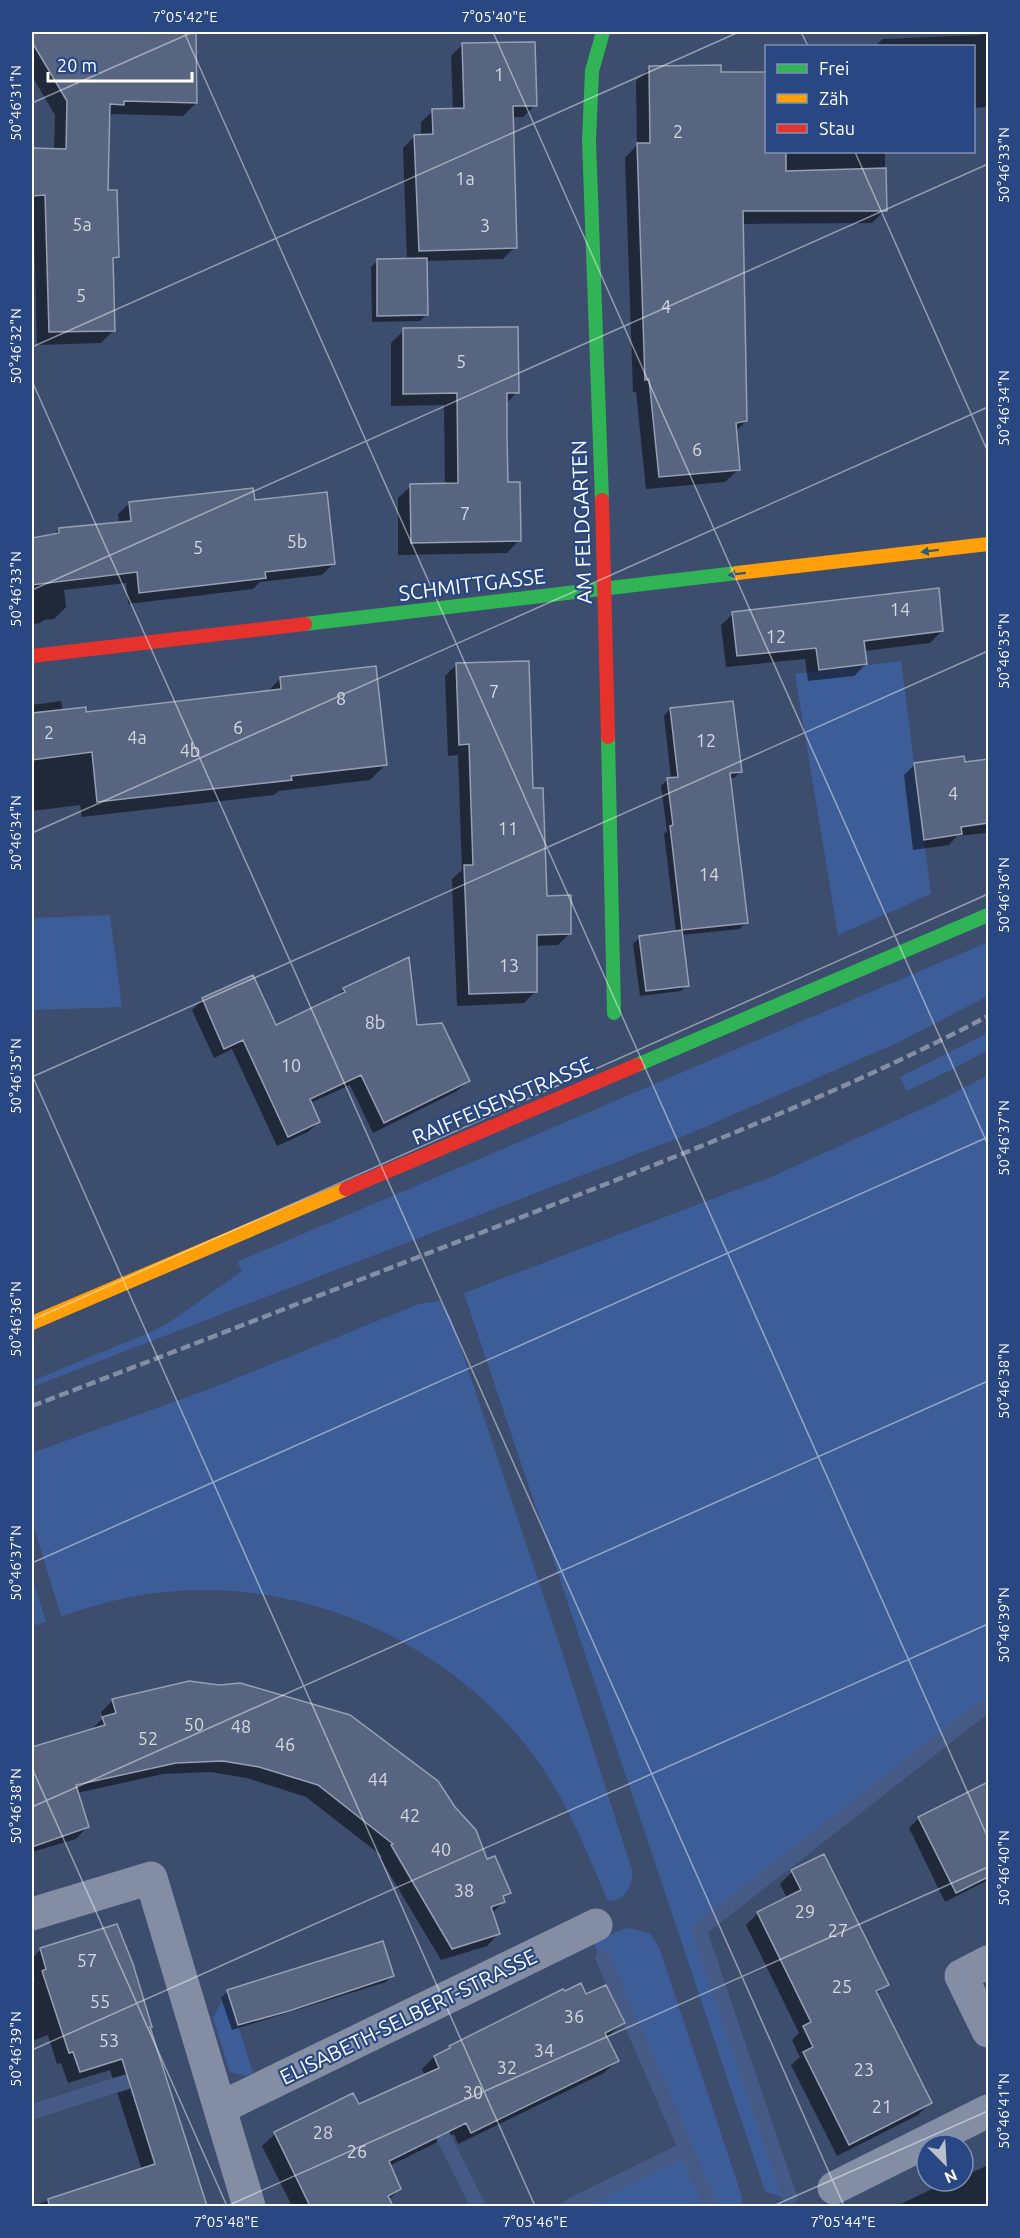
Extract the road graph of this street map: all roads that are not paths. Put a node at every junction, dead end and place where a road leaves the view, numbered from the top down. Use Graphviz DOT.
graph roads {
  1 [pos="603,32"];
  2 [pos="988,544"];
  3 [pos="605,589"];
  4 [pos="32,656"];
  5 [pos="988,915"];
  6 [pos="614,1013"];
  7 [pos="32,1323"];
  8 [pos="32,1914"];
  9 [pos="596,1925"];
  10 [pos="988,1962"];
  11 [pos="988,2031"];
  12 [pos="220,2108"];
  13 [pos="988,2111"];
  14 [pos="834,2188"];
  15 [pos="249,2206"];
  1 -- 3 [label="street, AM FELDGARTEN"];
  2 -- 3 [label="street, SCHMITTGASSE, one-way"];
  3 -- 4 [label="street, SCHMITTGASSE"];
  3 -- 6 [label="street, AM FELDGARTEN"];
  5 -- 7 [label="street, RAIFFEISENSTRASSE"];
  8 -- 12 [label="street"];
  9 -- 12 [label="street, ELISABETH-SELBERT-STRASSE"];
  10 -- 11 [label="street"];
  12 -- 15 [label="street"];
  13 -- 14 [label="street"];
}
